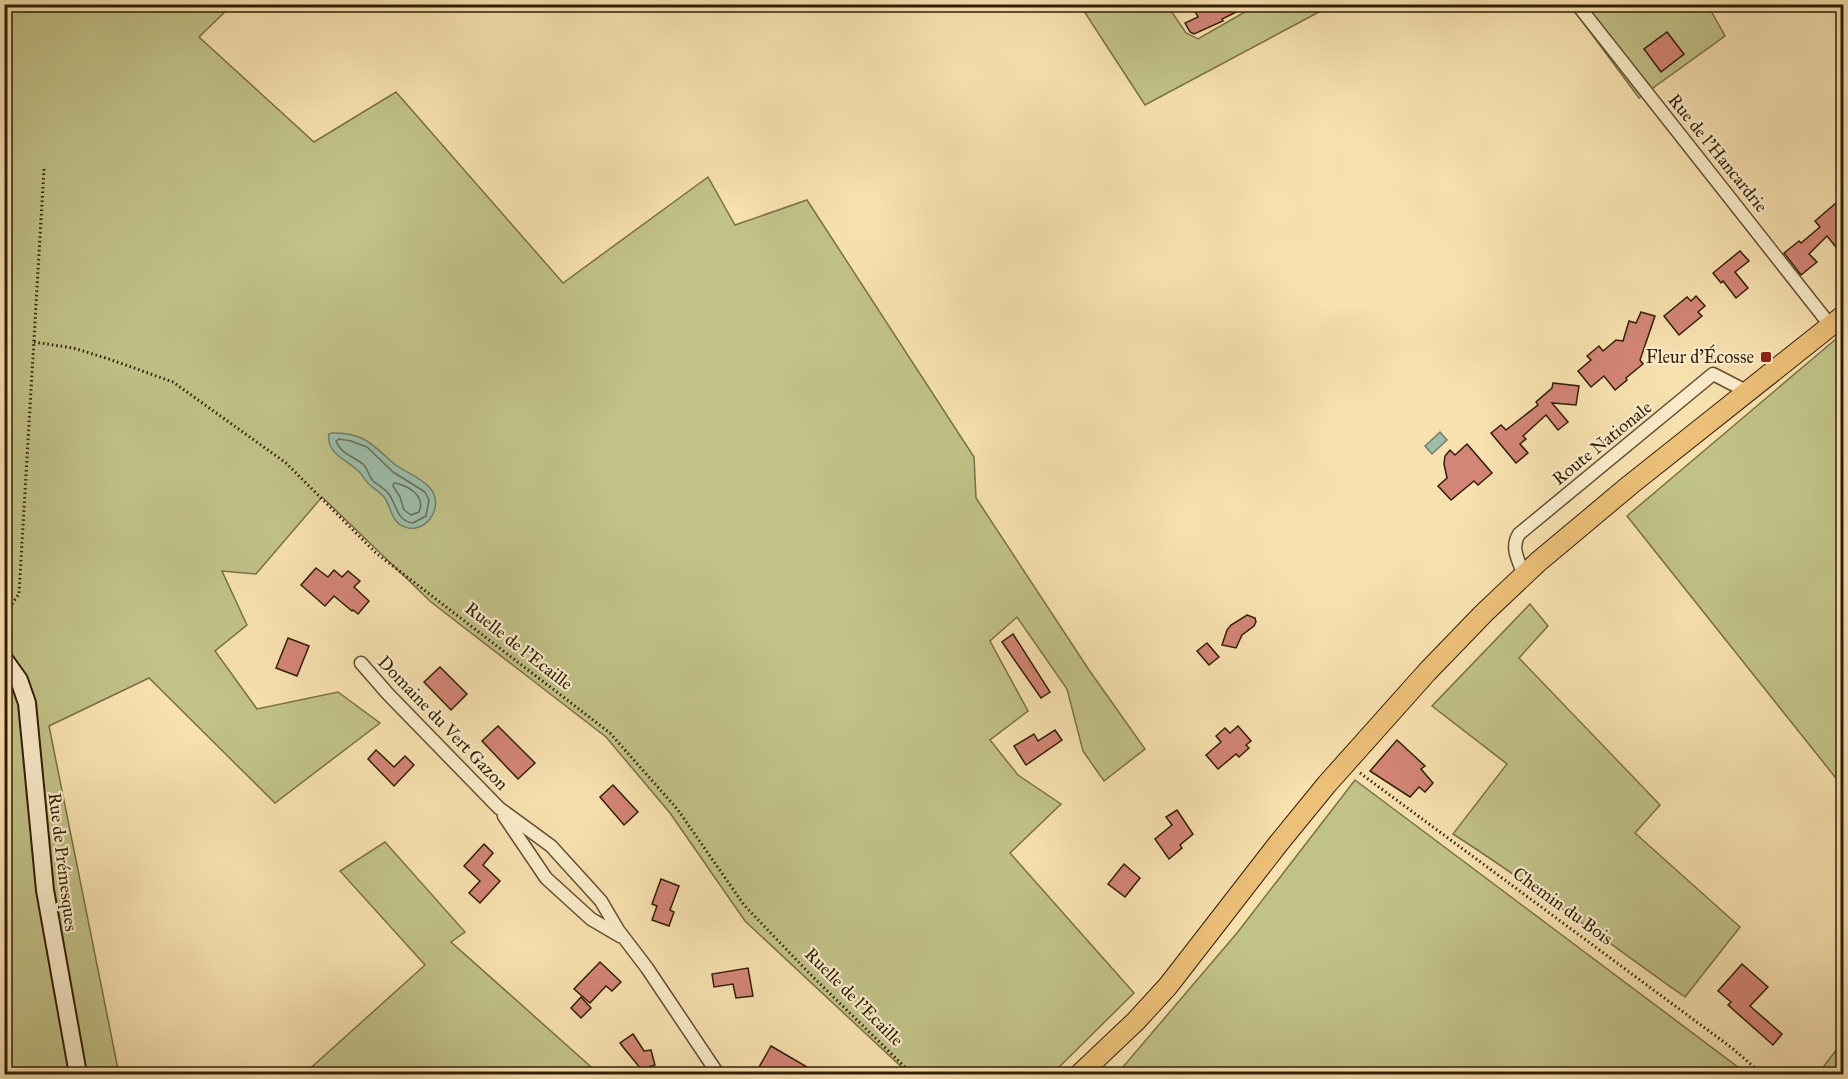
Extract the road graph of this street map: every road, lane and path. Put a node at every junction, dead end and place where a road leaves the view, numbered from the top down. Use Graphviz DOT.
graph roads {
  1 [pos="1577,4"];
  2 [pos="44,169"];
  3 [pos="1837,320"];
  4 [pos="34,342"];
  5 [pos="1746,391"];
  6 [pos="1524,575"];
  7 [pos="4,615"];
  8 [pos="4,660"];
  9 [pos="361,663"];
  10 [pos="1346,763"];
  11 [pos="499,808"];
  12 [pos="623,938"];
  13 [pos="78,1074"];
  14 [pos="718,1074"];
  15 [pos="912,1074"];
  16 [pos="1080,1074"];
  17 [pos="1762,1074"];
  1 -- 3 [label="street, Rue de l'Hancardrie"];
  2 -- 4 [label="path"];
  3 -- 5 [label="main road"];
  4 -- 7 [label="path"];
  4 -- 15 [label="path, Ruelle de l'Ecaille"];
  5 -- 6 [label="main road"];
  5 -- 6 [label="street, Route Nationale"];
  6 -- 10 [label="main road"];
  8 -- 13 [label="street, Rue de Prémesques"];
  9 -- 11 [label="street, Domaine du Vert Gazon"];
  10 -- 16 [label="main road"];
  10 -- 17 [label="path, Chemin du Bois"];
  11 -- 12 [label="street, Domaine du Vert Gazon"];
  11 -- 12 [label="street, Domaine du Vert Gazon"];
  12 -- 14 [label="street, Domaine du Vert Gazon"];
}
